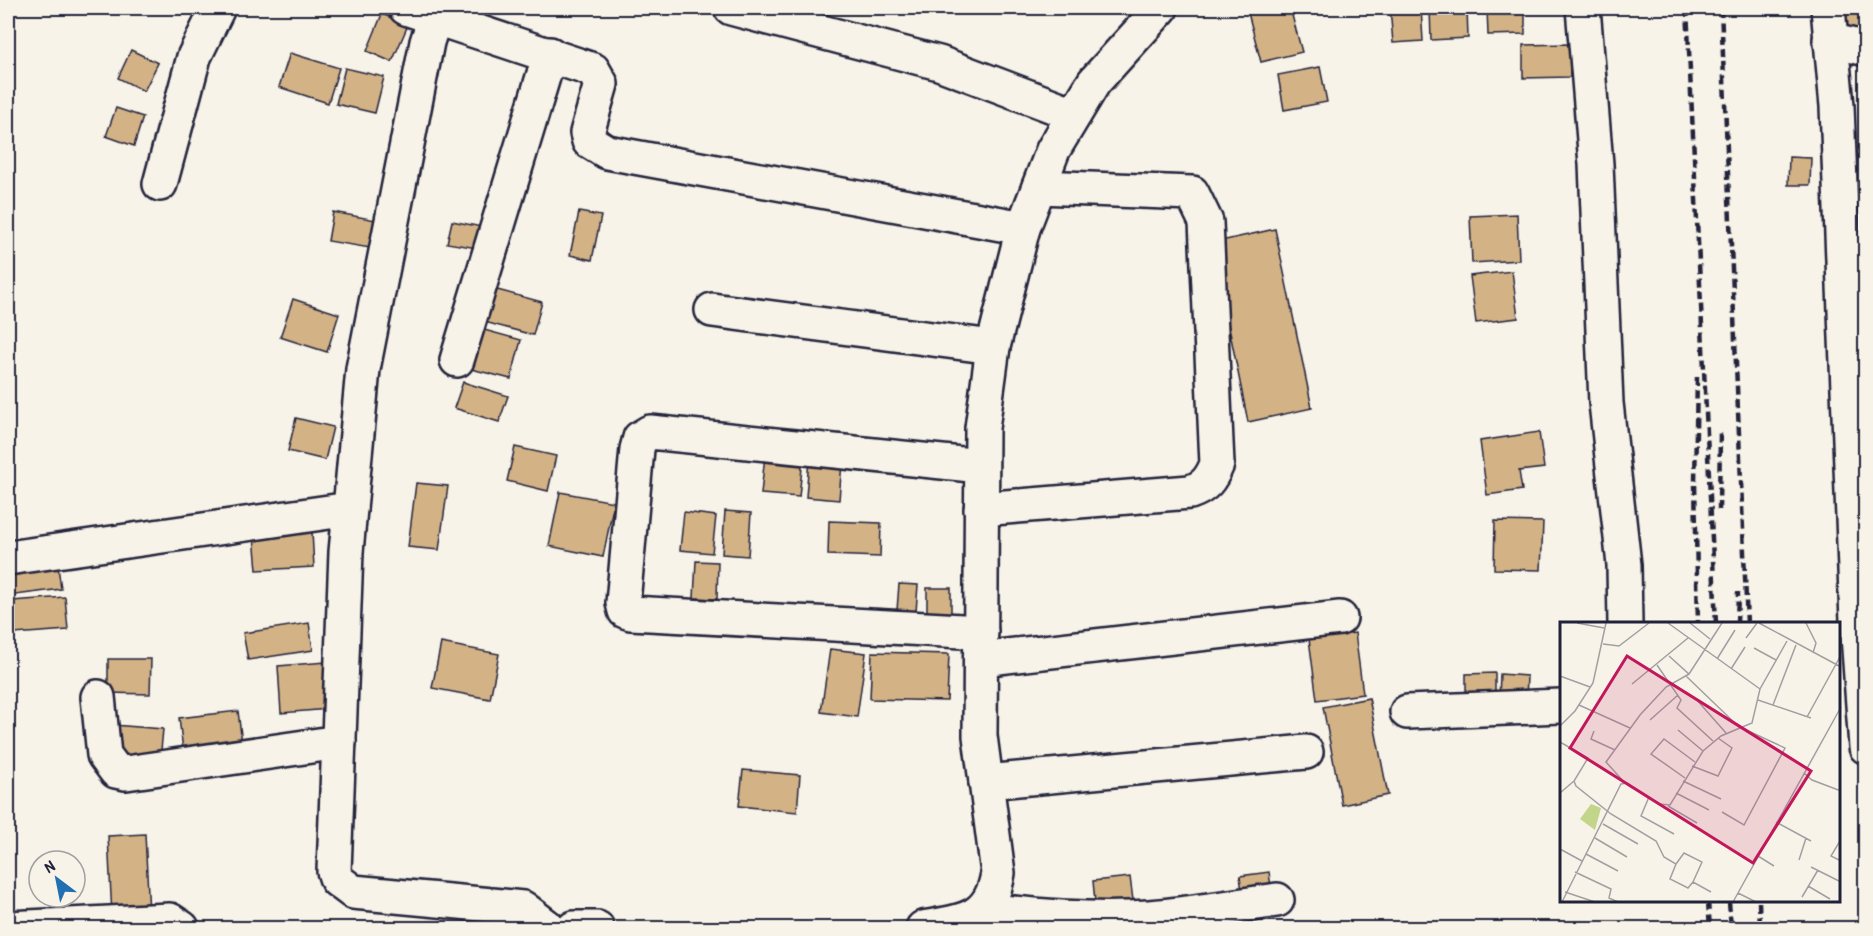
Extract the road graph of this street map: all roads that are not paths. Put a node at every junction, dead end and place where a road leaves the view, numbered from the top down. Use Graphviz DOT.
graph roads {
  1 [pos="218,8"];
  2 [pos="731,8"];
  3 [pos="1155,8"];
  4 [pos="1583,8"];
  5 [pos="1828,8"];
  6 [pos="426,10"];
  7 [pos="1830,40"];
  8 [pos="1866,49"];
  9 [pos="550,54"];
  10 [pos="1074,114"];
  11 [pos="160,184"];
  12 [pos="1039,187"];
  13 [pos="1023,228"];
  14 [pos="712,310"];
  15 [pos="993,347"];
  16 [pos="457,360"];
  17 [pos="981,466"];
  18 [pos="350,509"];
  19 [pos="981,509"];
  20 [pos="1860,534"];
  21 [pos="8,558"];
  22 [pos="1340,618"];
  23 [pos="1625,622"];
  24 [pos="981,646"];
  25 [pos="98,697"];
  26 [pos="1560,706"];
  27 [pos="1407,712"];
  28 [pos="339,742"];
  29 [pos="1866,747"];
  30 [pos="1306,752"];
  31 [pos="986,782"];
  32 [pos="1277,900"];
  33 [pos="983,910"];
  34 [pos="8,928"];
  35 [pos="182,928"];
  36 [pos="549,928"];
  37 [pos="574,928"];
  38 [pos="597,928"];
  39 [pos="923,928"];
  1 -- 11 [label="street"];
  2 -- 10 [label="street"];
  3 -- 10 [label="street"];
  4 -- 23 [label="street"];
  5 -- 7 [label="street"];
  6 -- 9 [label="street"];
  6 -- 18 [label="street"];
  7 -- 8 [label="street"];
  7 -- 20 [label="street"];
  9 -- 13 [label="street"];
  9 -- 16 [label="street"];
  10 -- 12 [label="street"];
  12 -- 13 [label="street"];
  12 -- 19 [label="street"];
  13 -- 15 [label="street"];
  14 -- 15 [label="street"];
  15 -- 17 [label="street"];
  17 -- 19 [label="street"];
  17 -- 24 [label="street"];
  18 -- 21 [label="street"];
  18 -- 28 [label="street"];
  19 -- 24 [label="street"];
  20 -- 29 [label="street"];
  22 -- 24 [label="street"];
  24 -- 31 [label="street"];
  25 -- 28 [label="street"];
  26 -- 27 [label="street"];
  28 -- 36 [label="street"];
  30 -- 31 [label="street"];
  31 -- 33 [label="street"];
  32 -- 33 [label="street"];
  33 -- 39 [label="street"];
  34 -- 35 [label="street"];
  37 -- 38 [label="street"];
}
